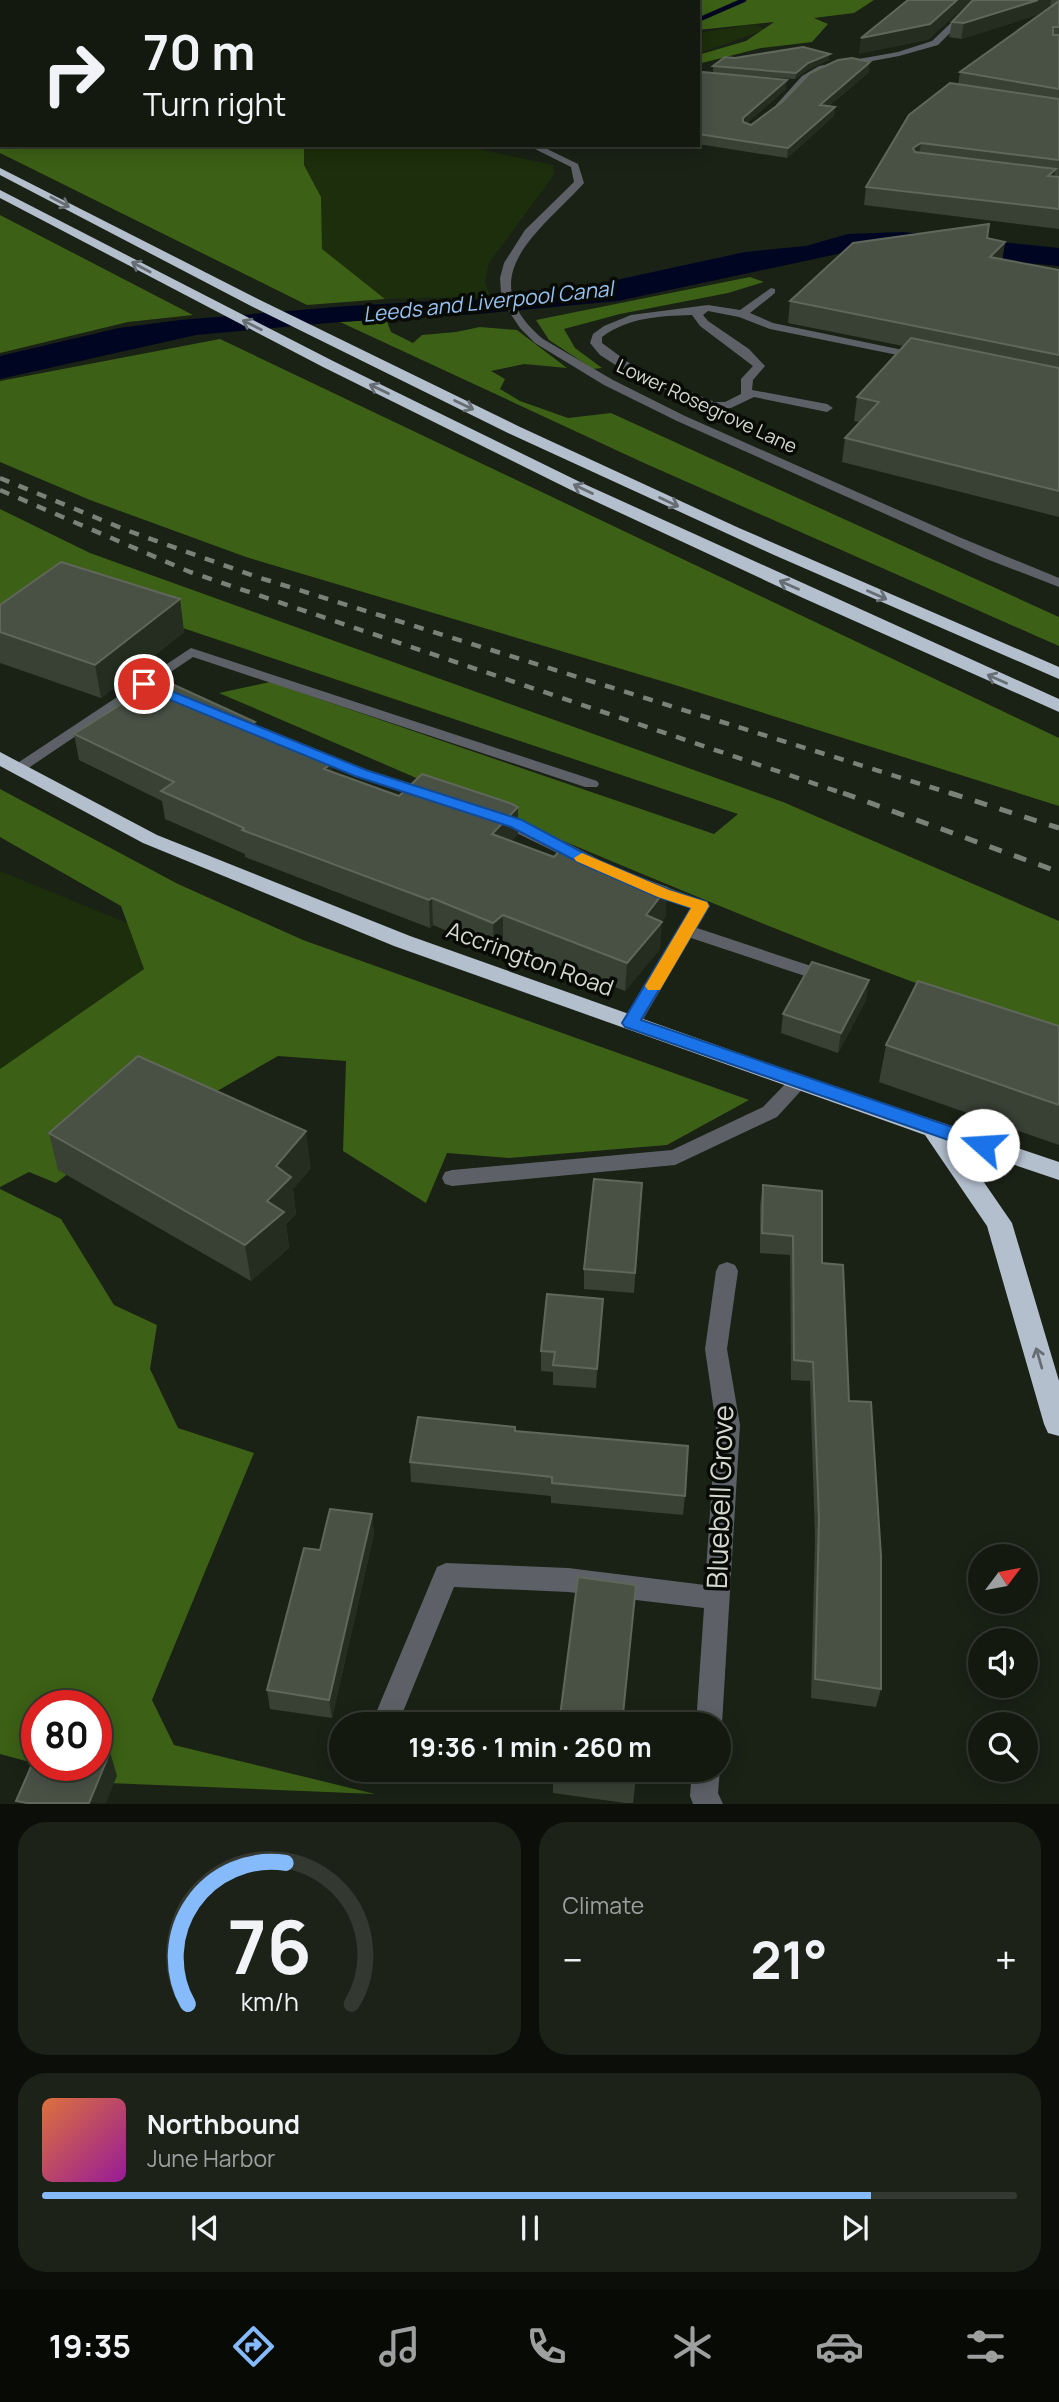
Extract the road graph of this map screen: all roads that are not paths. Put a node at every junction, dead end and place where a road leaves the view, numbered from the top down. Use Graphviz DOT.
graph roads {
  1 [pos="979,0"];
  2 [pos="1024,0"];
  3 [pos="1059,8"];
  4 [pos="774,110"];
  5 [pos="535,147"];
  6 [pos="0,171"];
  7 [pos="0,192"];
  8 [pos="771,291"];
  9 [pos="698,311"];
  10 [pos="742,314"];
  11 [pos="941,361"];
  12 [pos="751,394"];
  13 [pos="827,408"];
  14 [pos="1059,583"];
  15 [pos="1059,674"];
  16 [pos="1059,706"];
  17 [pos="220,715"];
  18 [pos="9,763"];
  19 [pos="591,784"];
  20 [pos="447,800"];
  21 [pos="482,812"];
  22 [pos="687,931"];
  23 [pos="808,971"];
  24 [pos="631,1023"];
  25 [pos="798,1083"];
  26 [pos="932,1128"];
  27 [pos="1059,1171"];
  28 [pos="452,1178"];
  29 [pos="727,1271"];
  30 [pos="1059,1425"];
  31 [pos="717,1598"];
  32 [pos="389,1712"];
  33 [pos="710,1712"];
  34 [pos="705,1782"];
  35 [pos="709,1804"];
  1 -- 4 [label="street"];
  2 -- 3 [label="street"];
  5 -- 14 [label="street, Lower Rosegrove Lane"];
  6 -- 15 [label="highway, one-way"];
  16 -- 7 [label="highway, one-way"];
  8 -- 10 [label="street"];
  9 -- 10 [label="street"];
  9 -- 12 [label="street"];
  9 -- 12 [label="street"];
  10 -- 11 [label="street"];
  12 -- 13 [label="street"];
  17 -- 20 [label="street"];
  18 -- 19 [label="street"];
  18 -- 24 [label="highway, Accrington Road"];
  21 -- 22 [label="street"];
  22 -- 23 [label="street"];
  22 -- 24 [label="street"];
  24 -- 25 [label="highway, Accrington Road"];
  25 -- 26 [label="highway, Accrington Road"];
  25 -- 28 [label="street"];
  26 -- 27 [label="highway, Accrington Road"];
  30 -- 26 [label="highway, one-way"];
  29 -- 31 [label="street, Bluebell Grove"];
  31 -- 32 [label="street"];
  31 -- 33 [label="street, Bluebell Grove"];
  34 -- 35 [label="street"];
}
